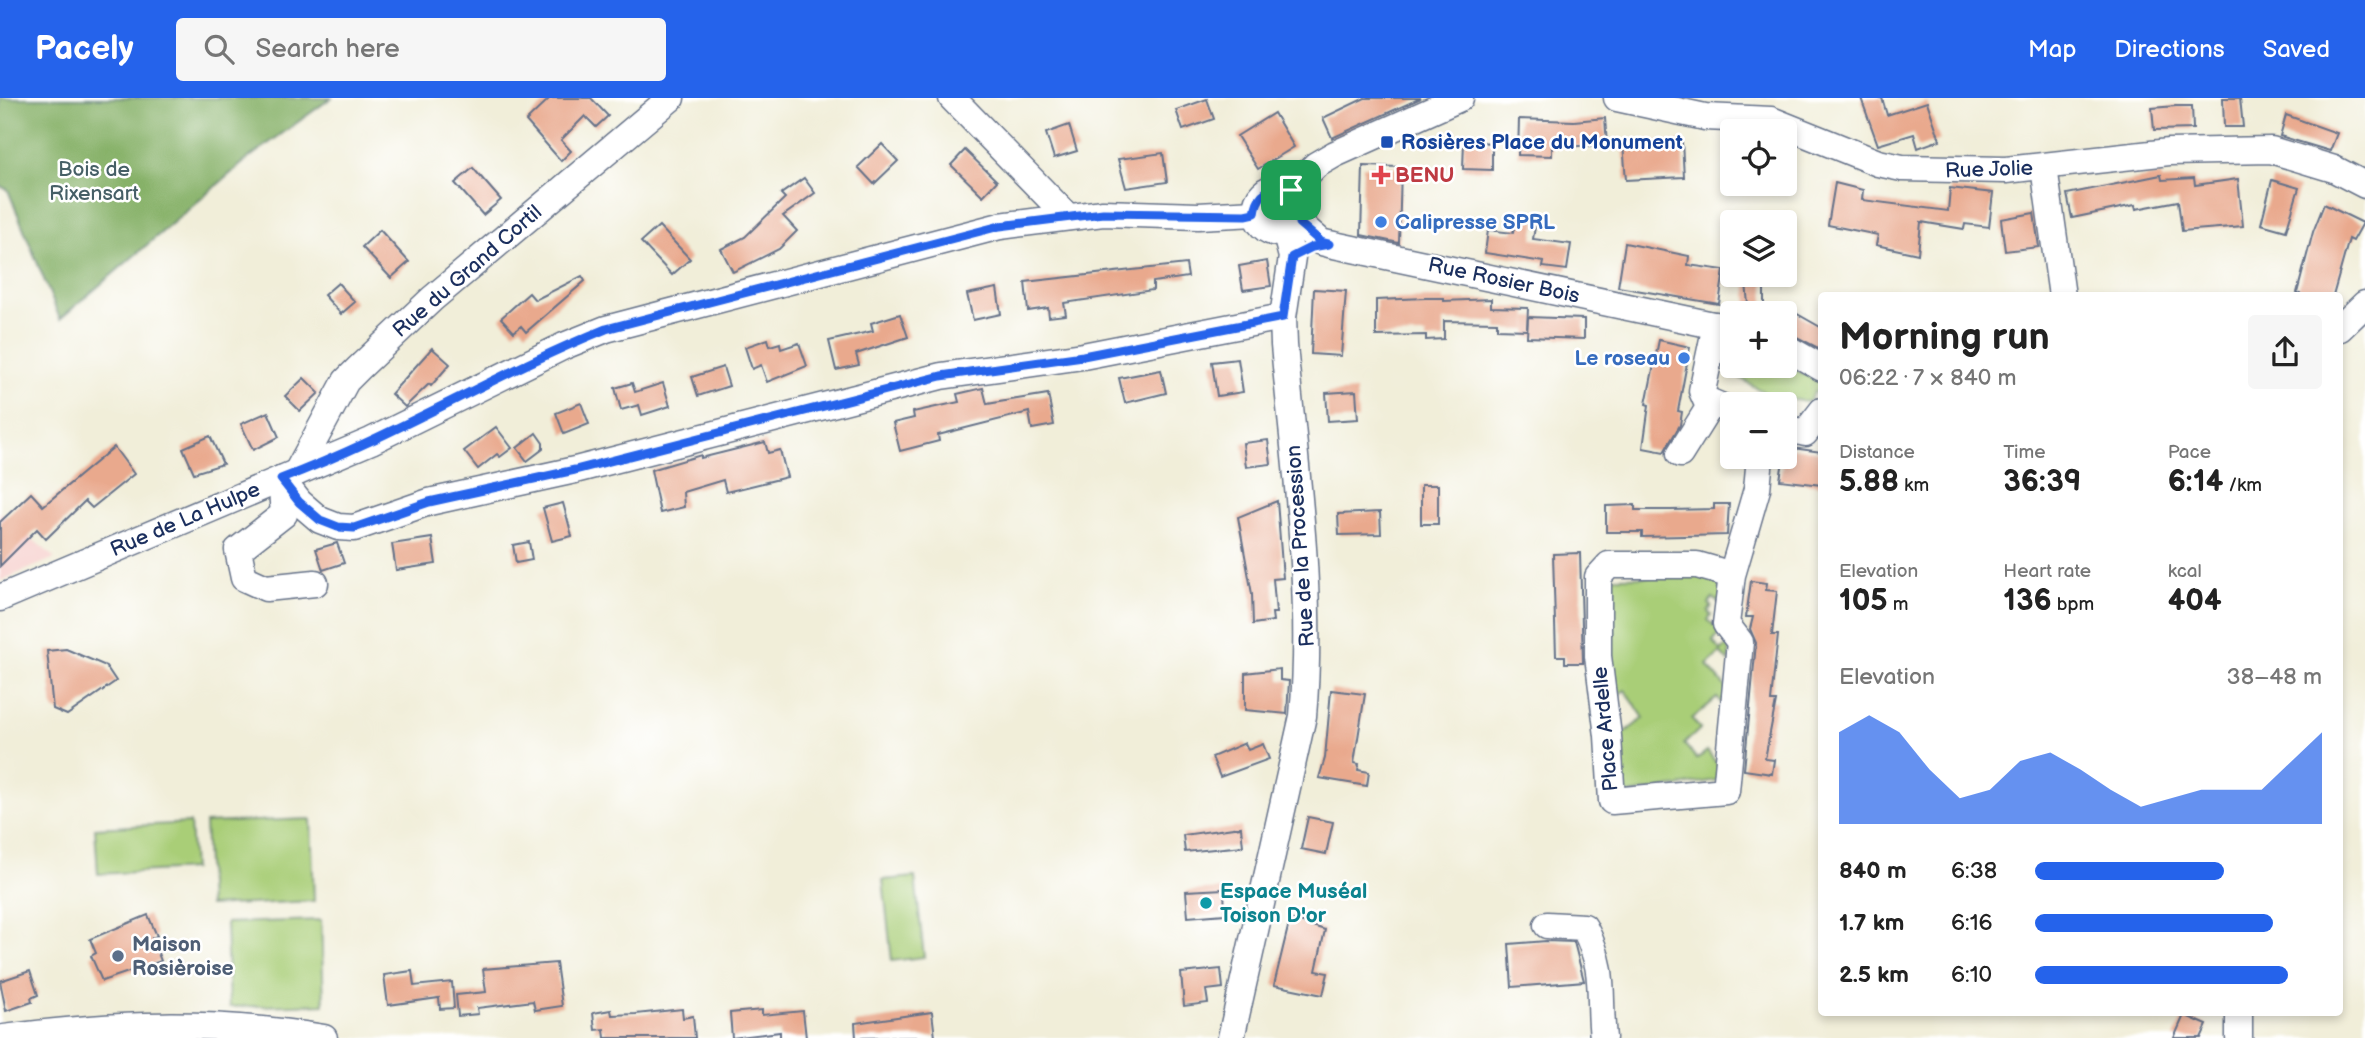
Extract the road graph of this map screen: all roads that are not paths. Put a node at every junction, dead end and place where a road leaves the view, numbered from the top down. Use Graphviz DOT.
graph roads {
  1 [pos="671,98"];
  2 [pos="953,98"];
  3 [pos="1460,98"];
  4 [pos="1618,98"];
  5 [pos="2044,167"];
  6 [pos="2365,185"];
  7 [pos="1291,190"];
  8 [pos="1255,213"];
  9 [pos="1068,217"];
  10 [pos="1292,227"];
  11 [pos="1329,244"];
  12 [pos="1292,257"];
  13 [pos="2061,292"];
  14 [pos="2365,304"];
  15 [pos="1283,317"];
  16 [pos="2343,325"];
  17 [pos="1720,326"];
  18 [pos="1720,336"];
  19 [pos="1797,354"];
  20 [pos="1818,366"];
  21 [pos="1720,406"];
  22 [pos="1720,409"];
  23 [pos="1818,416"];
  24 [pos="1797,431"];
  25 [pos="1680,454"];
  26 [pos="1759,469"];
  27 [pos="289,475"];
  28 [pos="1732,575"];
  29 [pos="315,583"];
  30 [pos="0,598"];
  31 [pos="1547,925"];
  32 [pos="2239,1016"];
  33 [pos="4,1038"];
  34 [pos="324,1038"];
  35 [pos="1231,1038"];
  36 [pos="1603,1038"];
  37 [pos="2239,1038"];
  1 -- 27 [label="street, Rue du Grand Cortil"];
  2 -- 9 [label="street"];
  3 -- 7 [label="street"];
  4 -- 5 [label="street, Rue Jolie"];
  5 -- 6 [label="street, Rue Jolie"];
  5 -- 13 [label="street"];
  7 -- 8 [label="street"];
  7 -- 10 [label="street"];
  8 -- 9 [label="street, Rue de La Hulpe"];
  8 -- 10 [label="street"];
  9 -- 27 [label="street, Rue de La Hulpe"];
  10 -- 11 [label="street, Rue Rosier Bois"];
  10 -- 12 [label="street, Rue de la Procession"];
  11 -- 12 [label="street"];
  11 -- 17 [label="street, Rue Rosier Bois"];
  12 -- 15 [label="street, Rue de la Procession"];
  14 -- 16 [label="street"];
  15 -- 27 [label="street"];
  15 -- 35 [label="street, Rue de la Procession"];
  18 -- 21 [label="street, Rue Rosier Bois"];
  19 -- 20 [label="street"];
  22 -- 25 [label="street, Rue Rosier Bois"];
  23 -- 24 [label="street"];
  26 -- 28 [label="street"];
  27 -- 29 [label="street"];
  27 -- 30 [label="street, Rue de La Hulpe"];
  28 -- 28 [label="street, Place Ardelle"];
  31 -- 36 [label="street"];
  32 -- 37 [label="street"];
  33 -- 34 [label="street"];
}
